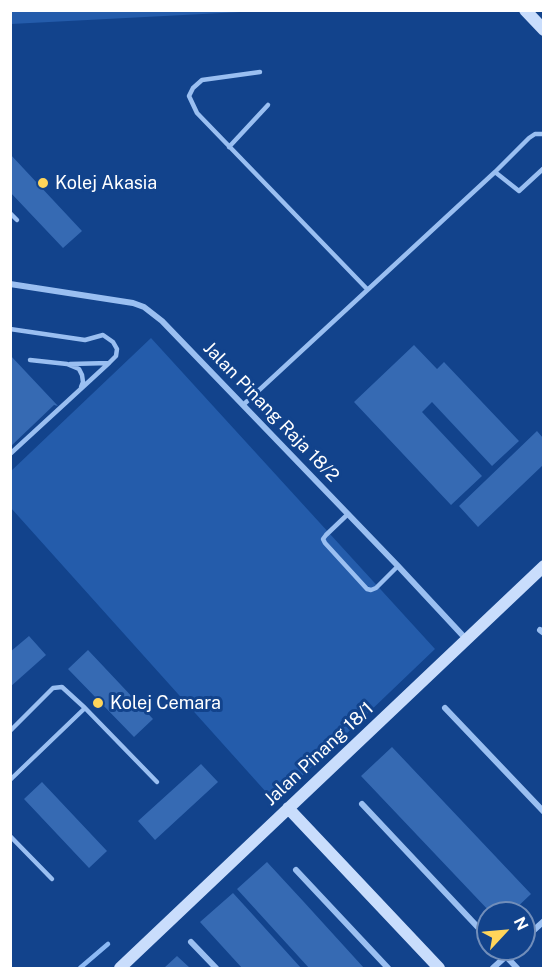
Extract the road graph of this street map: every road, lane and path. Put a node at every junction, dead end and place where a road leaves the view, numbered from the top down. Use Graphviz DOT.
graph roads {
  1 [pos="525,10"];
  2 [pos="543,30"];
  3 [pos="260,72"];
  4 [pos="268,105"];
  5 [pos="543,134"];
  6 [pos="229,147"];
  7 [pos="543,168"];
  8 [pos="495,172"];
  9 [pos="10,213"];
  10 [pos="17,220"];
  11 [pos="10,284"];
  12 [pos="368,290"];
  13 [pos="10,329"];
  14 [pos="30,360"];
  15 [pos="109,363"];
  16 [pos="67,364"];
  17 [pos="80,389"];
  18 [pos="243,405"];
  19 [pos="10,454"];
  20 [pos="348,514"];
  21 [pos="398,566"];
  22 [pos="543,566"];
  23 [pos="467,640"];
  24 [pos="85,708"];
  25 [pos="445,708"];
  26 [pos="10,731"];
  27 [pos="10,780"];
  28 [pos="157,782"];
  29 [pos="362,804"];
  30 [pos="288,808"];
  31 [pos="543,812"];
  32 [pos="10,836"];
  33 [pos="296,870"];
  34 [pos="52,879"];
  35 [pos="476,925"];
  36 [pos="191,942"];
  37 [pos="436,968"];
  38 [pos="120,969"];
  39 [pos="216,969"];
  40 [pos="388,969"];
  1 -- 2 [label="street"];
  3 -- 6 [label="lane"];
  4 -- 6 [label="lane"];
  5 -- 8 [label="lane"];
  6 -- 12 [label="lane"];
  7 -- 8 [label="lane"];
  8 -- 12 [label="lane"];
  9 -- 10 [label="lane"];
  11 -- 18 [label="street, Jalan Pinang Raja 18/2"];
  12 -- 18 [label="lane"];
  13 -- 15 [label="lane"];
  14 -- 16 [label="lane"];
  15 -- 16 [label="lane"];
  15 -- 17 [label="lane"];
  16 -- 17 [label="lane"];
  17 -- 19 [label="lane"];
  18 -- 20 [label="street, Jalan Pinang Raja 18/2"];
  20 -- 21 [label="street, Jalan Pinang Raja 18/2"];
  20 -- 21 [label="lane"];
  21 -- 23 [label="street, Jalan Pinang Raja 18/2"];
  22 -- 23 [label="street, Jalan Pinang 18/1"];
  23 -- 30 [label="street, Jalan Pinang 18/1"];
  24 -- 26 [label="lane"];
  24 -- 27 [label="lane"];
  24 -- 28 [label="lane"];
  25 -- 31 [label="street"];
  29 -- 35 [label="street"];
  30 -- 37 [label="street"];
  30 -- 38 [label="street, Jalan Pinang 18/1"];
  32 -- 34 [label="lane"];
  33 -- 40 [label="street"];
  36 -- 39 [label="street"];
}
